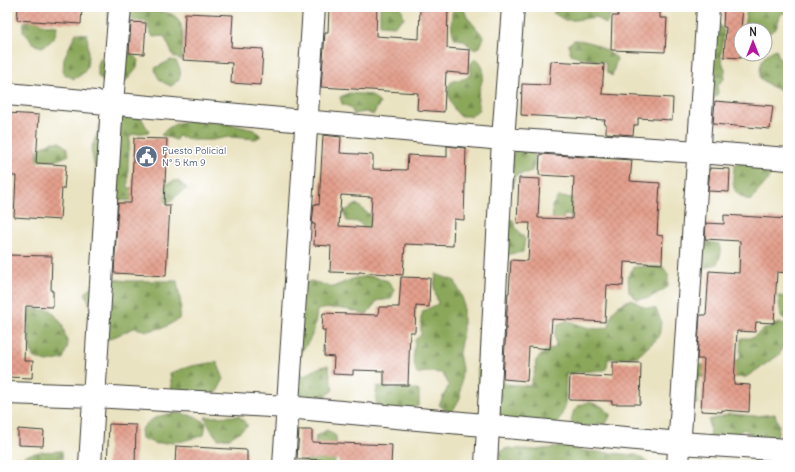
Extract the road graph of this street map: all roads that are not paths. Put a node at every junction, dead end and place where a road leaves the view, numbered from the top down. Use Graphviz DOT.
graph roads {
  1 [pos="120,7"];
  2 [pos="314,7"];
  3 [pos="512,7"];
  4 [pos="708,7"];
  5 [pos="7,94"];
  6 [pos="112,103"];
  7 [pos="306,120"];
  8 [pos="503,139"];
  9 [pos="698,152"];
  10 [pos="788,159"];
  11 [pos="7,393"];
  12 [pos="94,396"];
  13 [pos="287,407"];
  14 [pos="488,425"];
  15 [pos="680,442"];
  16 [pos="788,450"];
  17 [pos="90,465"];
  18 [pos="284,465"];
  19 [pos="486,465"];
  20 [pos="678,465"];
  1 -- 6 [label="street"];
  2 -- 7 [label="street"];
  3 -- 8 [label="street"];
  4 -- 9 [label="street"];
  5 -- 6 [label="street"];
  6 -- 7 [label="street"];
  6 -- 12 [label="street"];
  7 -- 8 [label="street"];
  7 -- 13 [label="street"];
  8 -- 9 [label="street"];
  8 -- 14 [label="street"];
  9 -- 10 [label="street"];
  9 -- 15 [label="street"];
  11 -- 12 [label="street"];
  12 -- 13 [label="street"];
  12 -- 17 [label="street"];
  13 -- 14 [label="street"];
  13 -- 18 [label="street"];
  14 -- 15 [label="street"];
  14 -- 19 [label="street"];
  15 -- 16 [label="street"];
  15 -- 20 [label="street"];
}
